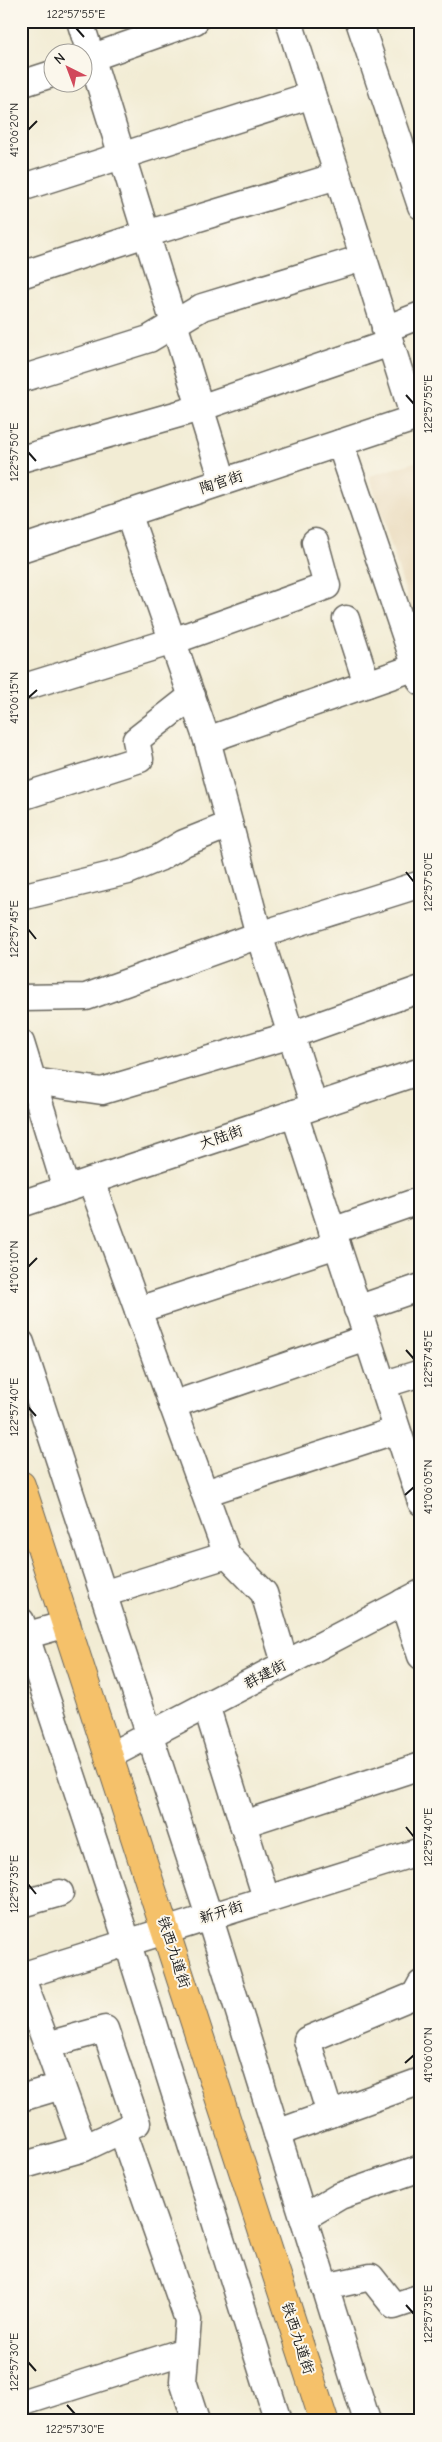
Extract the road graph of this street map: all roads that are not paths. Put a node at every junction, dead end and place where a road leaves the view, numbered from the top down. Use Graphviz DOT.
graph roads {
  1 [pos="80,21"];
  2 [pos="195,21"];
  3 [pos="359,21"];
  4 [pos="294,23"];
  5 [pos="84,42"];
  6 [pos="92,57"];
  7 [pos="92,73"];
  8 [pos="42,77"];
  9 [pos="21,84"];
  10 [pos="312,95"];
  11 [pos="121,155"];
  12 [pos="414,162"];
  13 [pos="337,176"];
  14 [pos="21,188"];
  15 [pos="421,206"];
  16 [pos="146,234"];
  17 [pos="363,258"];
  18 [pos="21,275"];
  19 [pos="421,315"];
  20 [pos="174,324"];
  21 [pos="388,336"];
  22 [pos="21,379"];
  23 [pos="200,408"];
  24 [pos="417,417"];
  25 [pos="340,443"];
  26 [pos="21,459"];
  27 [pos="223,481"];
  28 [pos="128,513"];
  29 [pos="315,542"];
  30 [pos="21,548"];
  31 [pos="346,619"];
  32 [pos="173,641"];
  33 [pos="418,674"];
  34 [pos="367,684"];
  35 [pos="21,688"];
  36 [pos="192,696"];
  37 [pos="207,740"];
  38 [pos="21,798"];
  39 [pos="229,825"];
  40 [pos="421,884"];
  41 [pos="21,897"];
  42 [pos="259,935"];
  43 [pos="421,989"];
  44 [pos="21,998"];
  45 [pos="292,1035"];
  46 [pos="21,1043"];
  47 [pos="421,1071"];
  48 [pos="33,1080"];
  49 [pos="304,1110"];
  50 [pos="92,1181"];
  51 [pos="66,1189"];
  52 [pos="421,1200"];
  53 [pos="21,1204"];
  54 [pos="334,1238"];
  55 [pos="421,1287"];
  56 [pos="358,1309"];
  57 [pos="138,1310"];
  58 [pos="367,1338"];
  59 [pos="21,1343"];
  60 [pos="421,1373"];
  61 [pos="382,1385"];
  62 [pos="172,1405"];
  63 [pos="397,1430"];
  64 [pos="21,1484"];
  65 [pos="205,1494"];
  66 [pos="421,1501"];
  67 [pos="227,1555"];
  68 [pos="104,1594"];
  69 [pos="412,1597"];
  70 [pos="67,1624"];
  71 [pos="23,1631"];
  72 [pos="421,1656"];
  73 [pos="286,1663"];
  74 [pos="206,1705"];
  75 [pos="149,1734"];
  76 [pos="109,1756"];
  77 [pos="421,1766"];
  78 [pos="243,1824"];
  79 [pos="421,1851"];
  80 [pos="60,1893"];
  81 [pos="266,1898"];
  82 [pos="21,1904"];
  83 [pos="209,1916"];
  84 [pos="167,1929"];
  85 [pos="127,1942"];
  86 [pos="21,1976"];
  87 [pos="421,1984"];
  88 [pos="46,2046"];
  89 [pos="421,2081"];
  90 [pos="61,2086"];
  91 [pos="21,2098"];
  92 [pos="330,2114"];
  93 [pos="122,2131"];
  94 [pos="277,2133"];
  95 [pos="84,2148"];
  96 [pos="21,2166"];
  97 [pos="421,2168"];
  98 [pos="303,2218"];
  99 [pos="325,2287"];
  100 [pos="421,2297"];
  101 [pos="186,2351"];
  102 [pos="21,2403"];
  103 [pos="196,2421"];
  104 [pos="278,2421"];
  105 [pos="324,2421"];
  106 [pos="367,2421"];
  1 -- 5 [label="street"];
  2 -- 6 [label="street"];
  3 -- 12 [label="street"];
  4 -- 10 [label="street"];
  7 -- 11 [label="street"];
  8 -- 9 [label="street"];
  10 -- 11 [label="street"];
  10 -- 13 [label="street"];
  11 -- 14 [label="street"];
  11 -- 16 [label="street"];
  12 -- 15 [label="street"];
  13 -- 16 [label="street"];
  13 -- 17 [label="street"];
  16 -- 18 [label="street"];
  16 -- 20 [label="street"];
  17 -- 20 [label="street"];
  17 -- 21 [label="street"];
  19 -- 21 [label="street"];
  20 -- 22 [label="street"];
  20 -- 23 [label="street"];
  21 -- 23 [label="street"];
  21 -- 24 [label="street"];
  23 -- 26 [label="street"];
  23 -- 27 [label="street"];
  24 -- 25 [label="street, 陶官街"];
  25 -- 27 [label="street, 陶官街"];
  25 -- 33 [label="street"];
  27 -- 28 [label="street, 陶官街"];
  28 -- 30 [label="street, 陶官街"];
  28 -- 32 [label="street"];
  29 -- 32 [label="street"];
  31 -- 34 [label="street"];
  32 -- 35 [label="street"];
  32 -- 36 [label="street"];
  33 -- 34 [label="street"];
  34 -- 37 [label="street"];
  36 -- 37 [label="street"];
  36 -- 38 [label="street"];
  37 -- 39 [label="street"];
  39 -- 41 [label="street"];
  39 -- 42 [label="street"];
  40 -- 42 [label="street"];
  42 -- 44 [label="street"];
  42 -- 45 [label="street"];
  43 -- 45 [label="street"];
  45 -- 48 [label="street"];
  45 -- 49 [label="street"];
  46 -- 48 [label="street"];
  47 -- 49 [label="street, 大陆街"];
  48 -- 51 [label="street"];
  49 -- 50 [label="street, 大陆街"];
  49 -- 54 [label="street"];
  50 -- 51 [label="street, 大陆街"];
  50 -- 57 [label="street"];
  51 -- 53 [label="street, 大陆街"];
  52 -- 54 [label="street"];
  54 -- 56 [label="street"];
  54 -- 57 [label="street"];
  55 -- 56 [label="street"];
  56 -- 58 [label="street"];
  57 -- 62 [label="street"];
  58 -- 61 [label="street"];
  58 -- 62 [label="street"];
  59 -- 68 [label="street"];
  60 -- 61 [label="street"];
  61 -- 63 [label="street"];
  62 -- 65 [label="street"];
  63 -- 65 [label="street"];
  63 -- 66 [label="street"];
  64 -- 70 [label="main road, 铁西九道街"];
  65 -- 67 [label="street"];
  67 -- 68 [label="street"];
  67 -- 73 [label="street"];
  68 -- 75 [label="street"];
  69 -- 72 [label="street"];
  69 -- 73 [label="street, 群建街"];
  70 -- 71 [label="street"];
  70 -- 76 [label="main road, 铁西九道街"];
  71 -- 85 [label="street"];
  73 -- 74 [label="street, 群建街"];
  74 -- 75 [label="street, 群建街"];
  74 -- 78 [label="street"];
  75 -- 76 [label="street, 群建街"];
  75 -- 83 [label="street"];
  76 -- 84 [label="main road, 铁西九道街"];
  77 -- 78 [label="street"];
  78 -- 81 [label="street"];
  79 -- 81 [label="street, 新开街"];
  80 -- 82 [label="street"];
  81 -- 83 [label="street, 新开街"];
  83 -- 84 [label="street, 新开街"];
  83 -- 94 [label="street"];
  84 -- 85 [label="street, 新开街"];
  84 -- 105 [label="main road, 铁西九道街"];
  85 -- 86 [label="street, 新开街"];
  85 -- 104 [label="street"];
  86 -- 88 [label="street"];
  87 -- 92 [label="street"];
  88 -- 90 [label="street"];
  88 -- 93 [label="street"];
  89 -- 92 [label="street"];
  90 -- 91 [label="street"];
  90 -- 95 [label="street"];
  92 -- 94 [label="street"];
  93 -- 95 [label="street"];
  93 -- 101 [label="street"];
  94 -- 98 [label="street"];
  95 -- 96 [label="street"];
  97 -- 98 [label="street"];
  98 -- 99 [label="street"];
  99 -- 100 [label="street"];
  99 -- 106 [label="street"];
  101 -- 102 [label="street"];
  101 -- 103 [label="street"];
}
